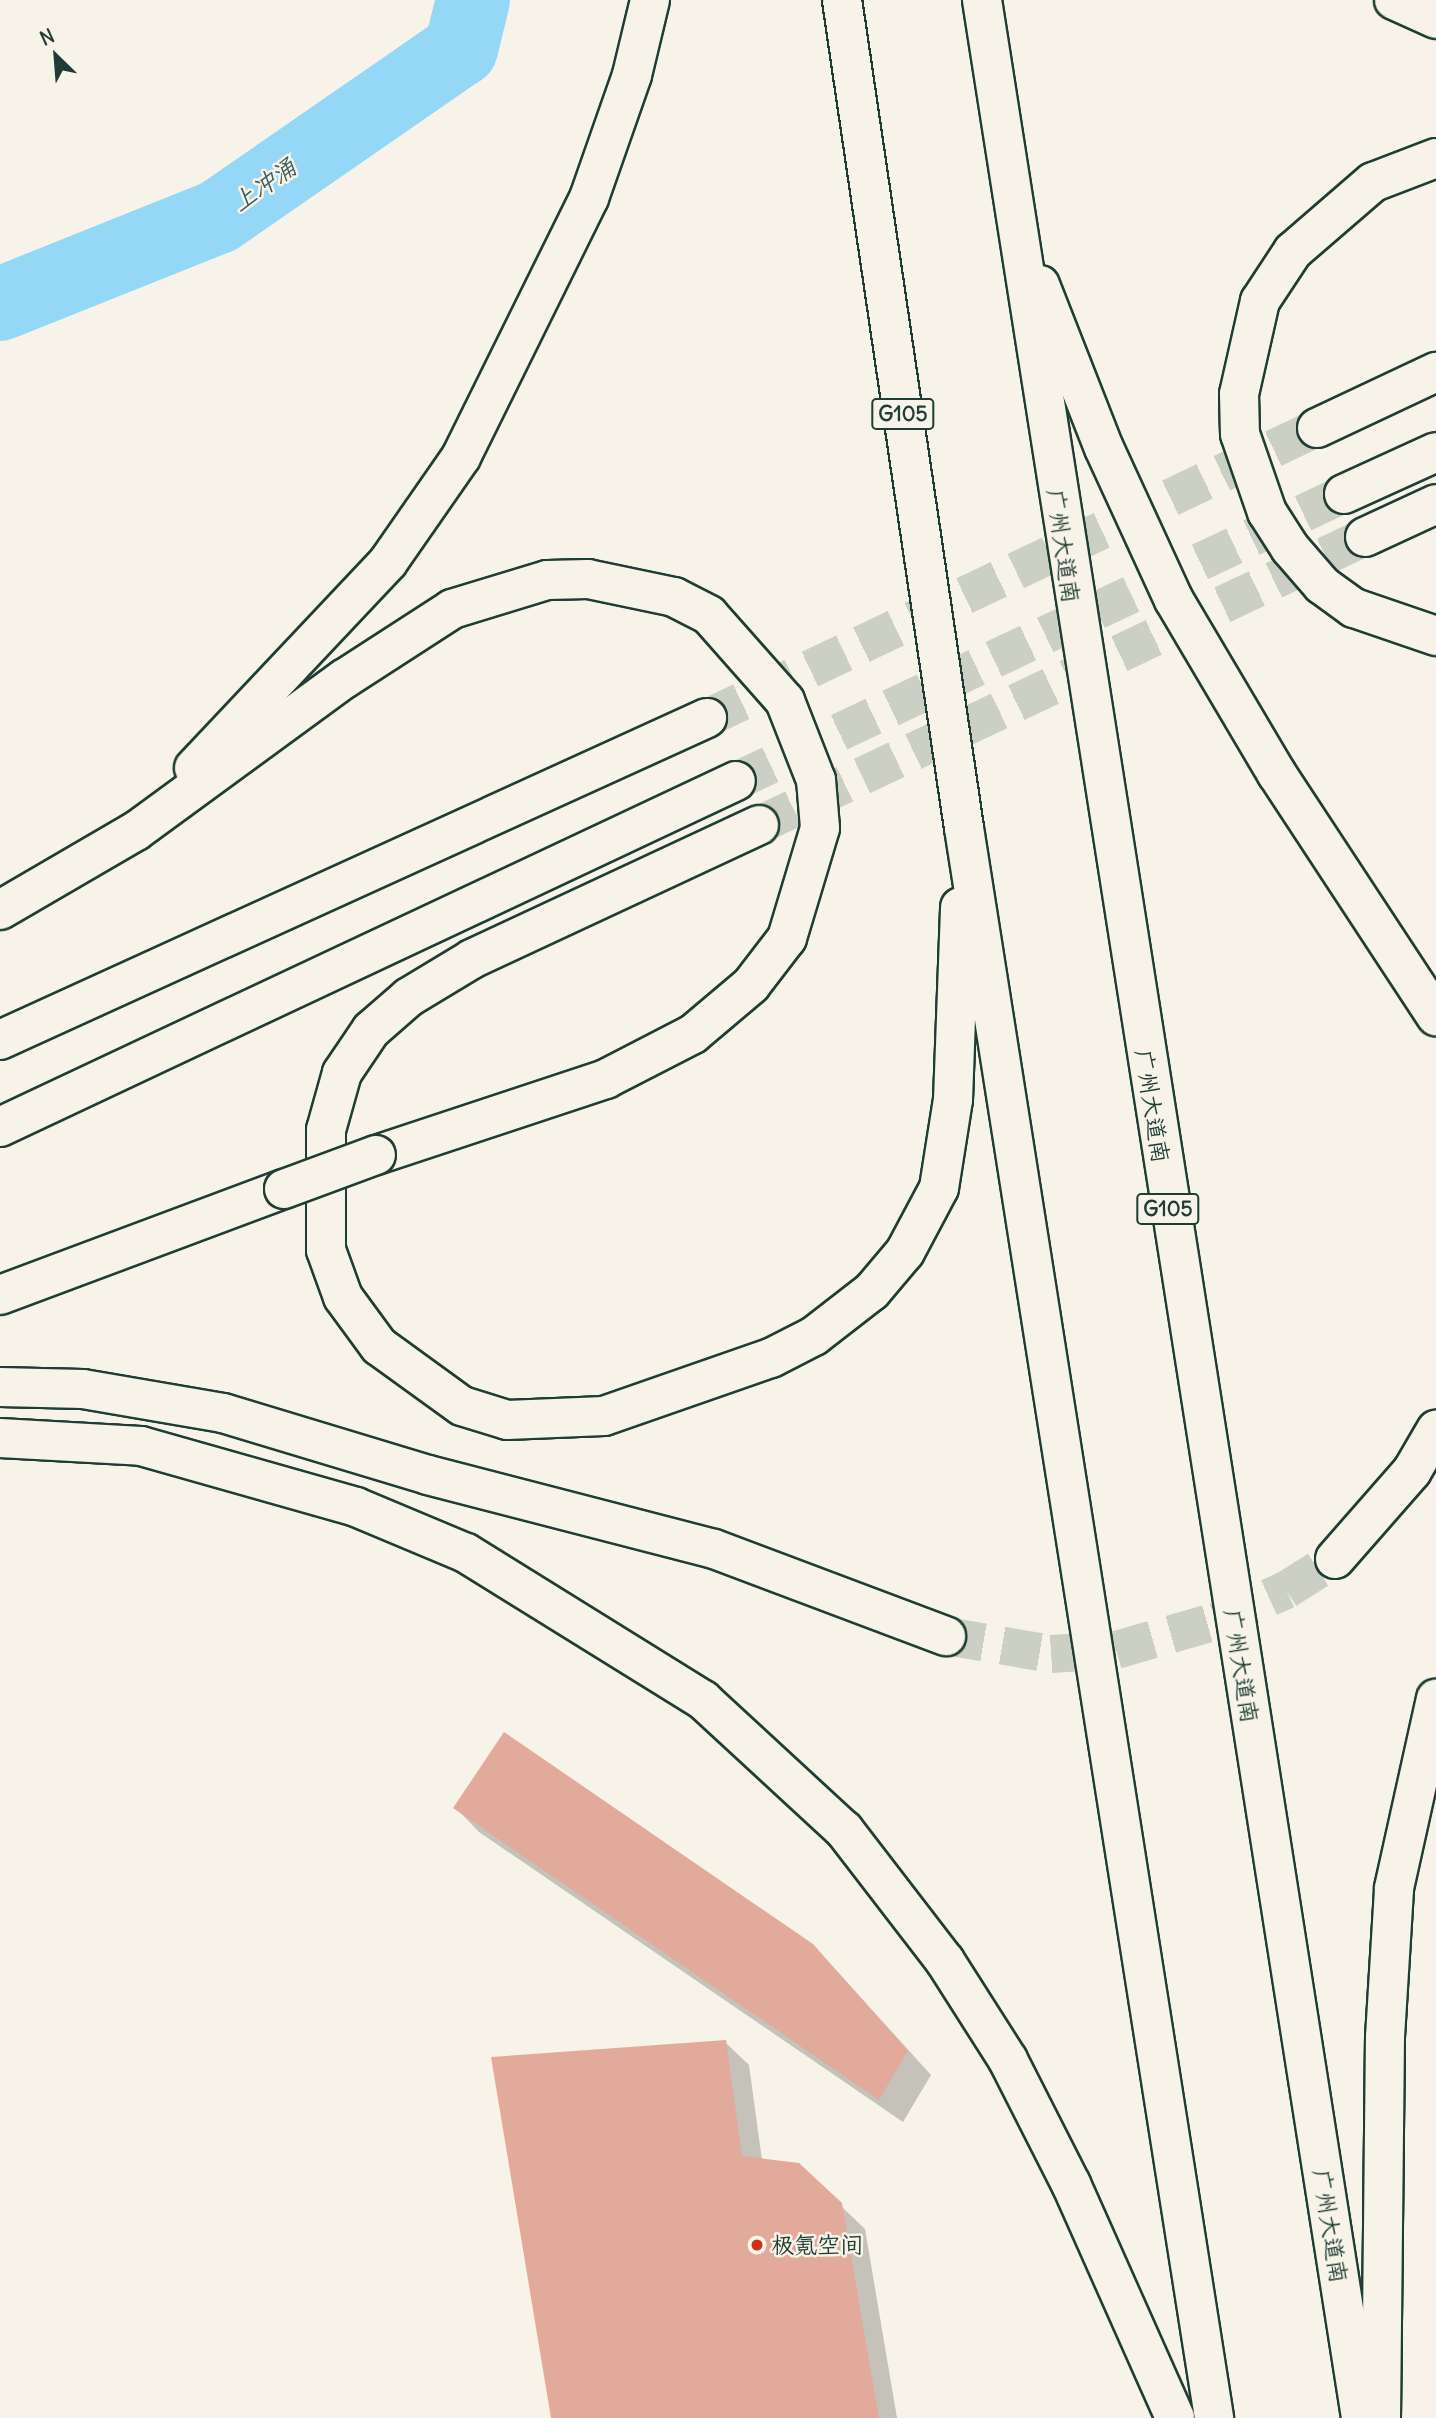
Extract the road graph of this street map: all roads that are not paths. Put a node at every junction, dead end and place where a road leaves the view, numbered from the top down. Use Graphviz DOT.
graph roads {
  1 [pos="650,0"];
  2 [pos="842,0"];
  3 [pos="982,0"];
  4 [pos="1394,0"];
  5 [pos="1436,19"];
  6 [pos="1436,158"];
  7 [pos="1015,220"];
  8 [pos="1436,372"];
  9 [pos="1317,428"];
  10 [pos="1436,452"];
  11 [pos="1345,494"];
  12 [pos="1436,504"];
  13 [pos="1365,537"];
  14 [pos="1436,636"];
  15 [pos="707,718"];
  16 [pos="736,781"];
  17 [pos="759,825"];
  18 [pos="964,828"];
  19 [pos="13,903"];
  20 [pos="1436,1016"];
  21 [pos="0,1040"];
  22 [pos="0,1127"];
  23 [pos="0,1295"];
  24 [pos="0,1387"];
  25 [pos="1436,1430"];
  26 [pos="0,1438"];
  27 [pos="1335,1559"];
  28 [pos="946,1636"];
  29 [pos="1436,1699"];
  30 [pos="1175,2418"];
  31 [pos="1214,2418"];
  32 [pos="1361,2418"];
  33 [pos="1381,2418"];
  1 -- 19 [label="highway"];
  2 -- 18 [label="highway, G105"];
  3 -- 7 [label="highway, 广州大道南 / G105"];
  4 -- 5 [label="highway"];
  6 -- 14 [label="highway"];
  7 -- 20 [label="highway"];
  7 -- 32 [label="highway, 广州大道南 / G105"];
  8 -- 9 [label="highway"];
  10 -- 11 [label="highway"];
  12 -- 13 [label="highway"];
  15 -- 21 [label="highway"];
  16 -- 22 [label="highway"];
  17 -- 18 [label="highway"];
  18 -- 31 [label="highway, G105"];
  19 -- 23 [label="highway, bridge"];
  24 -- 28 [label="highway"];
  25 -- 27 [label="highway"];
  26 -- 30 [label="highway"];
  29 -- 33 [label="highway"];
}
